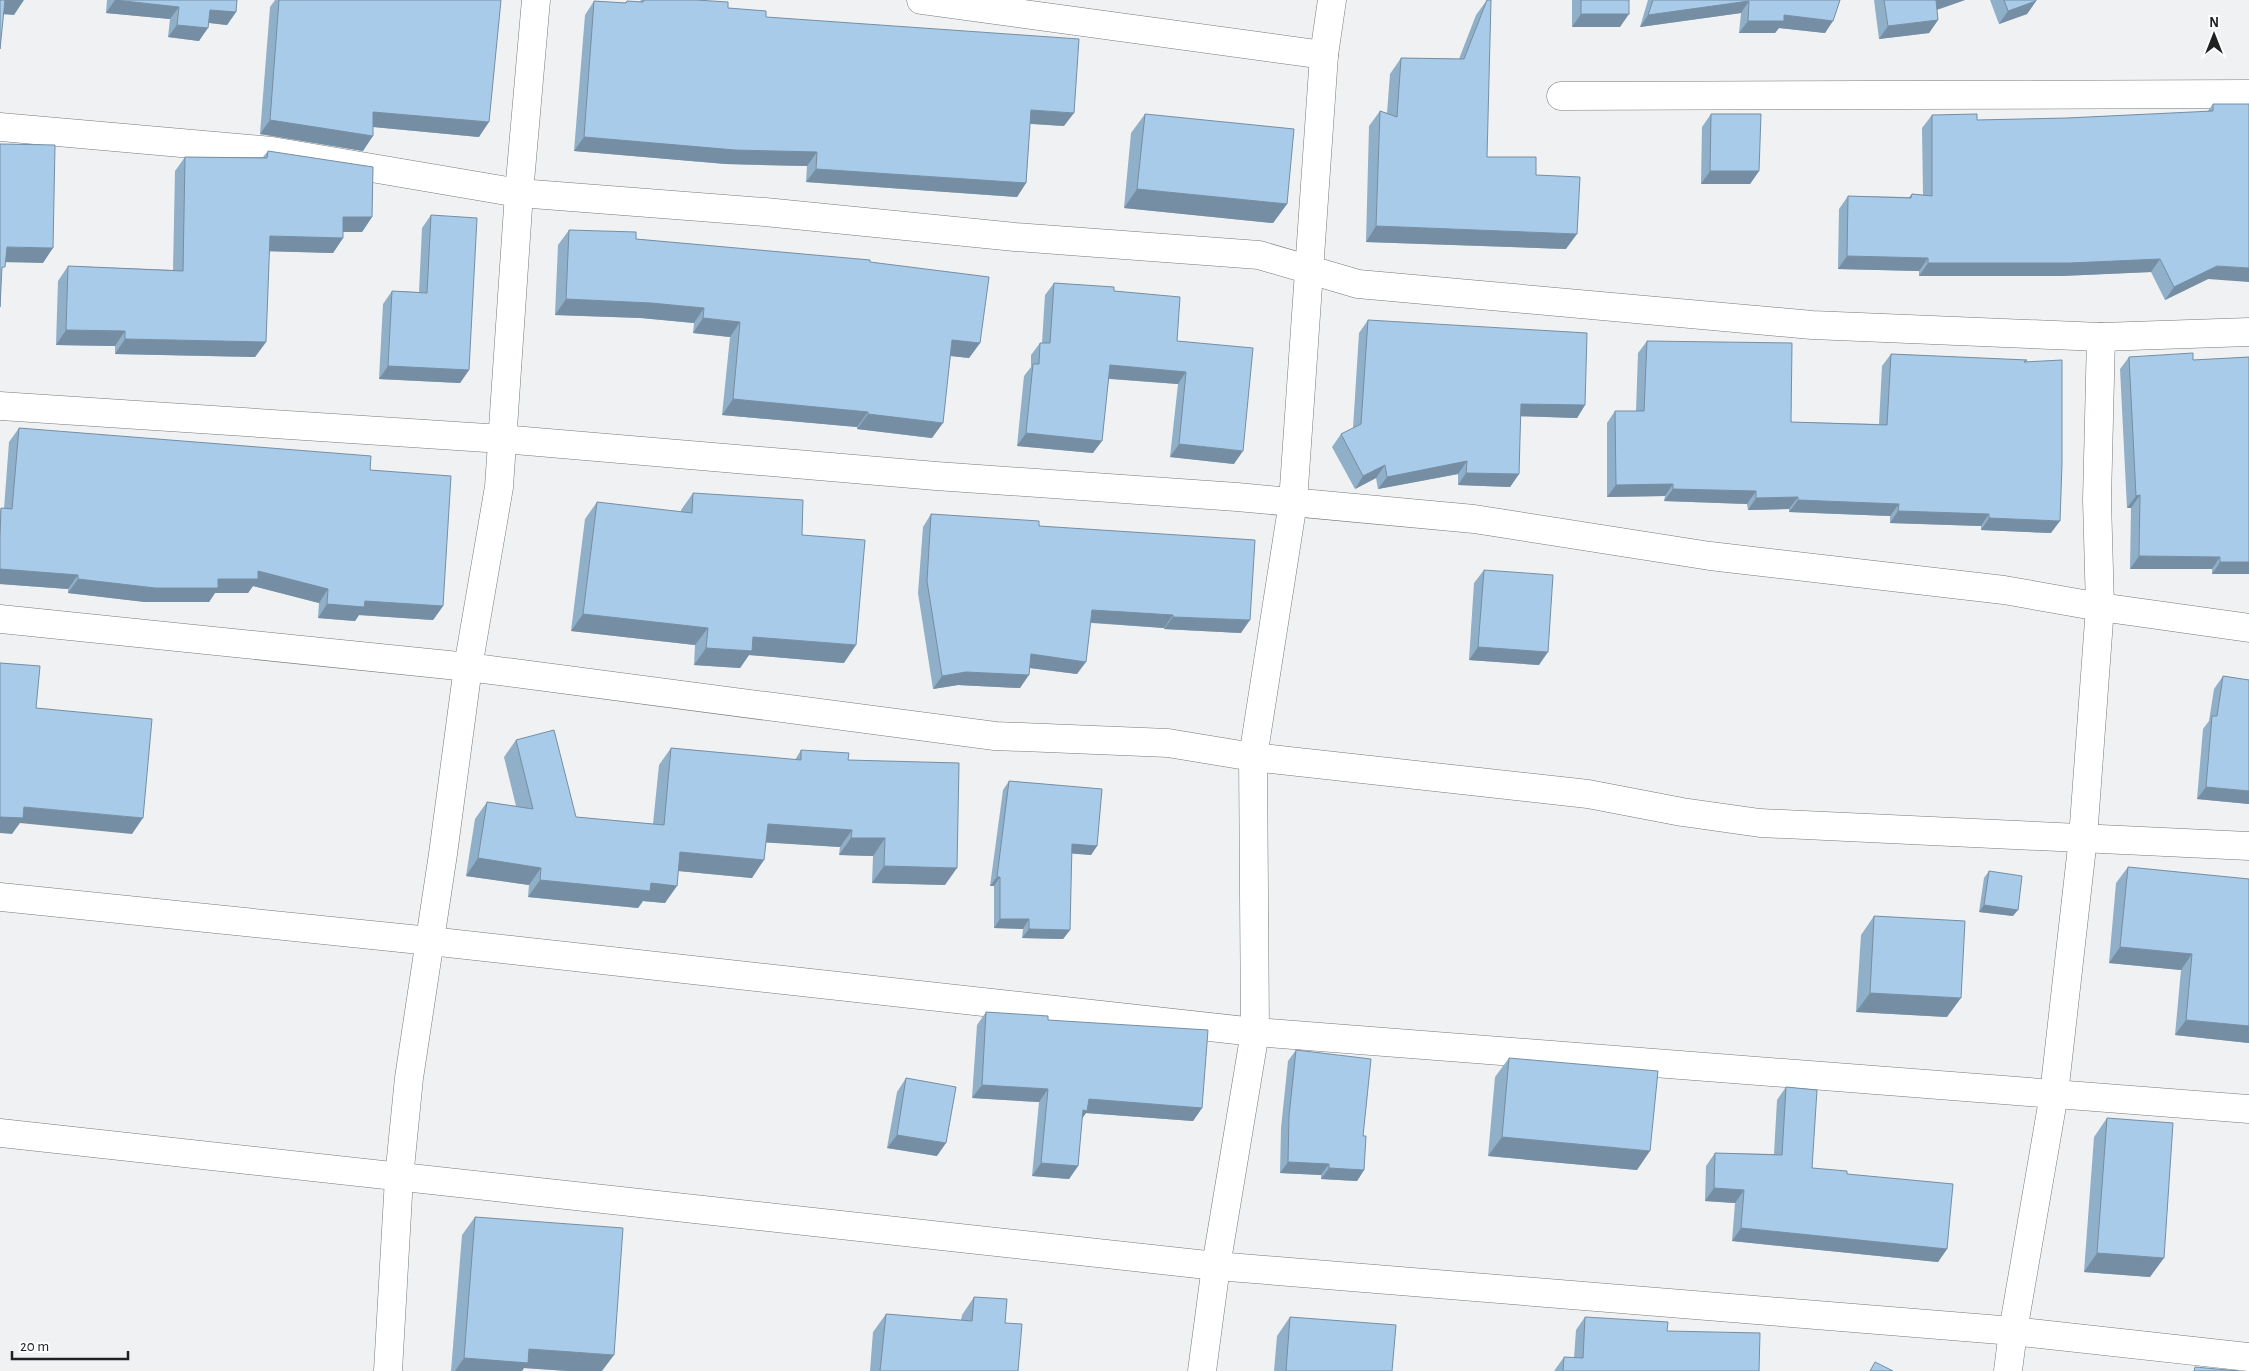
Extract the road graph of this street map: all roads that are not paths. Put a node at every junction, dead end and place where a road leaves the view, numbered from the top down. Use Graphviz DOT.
graph roads {
  1 [pos="536,0"];
  2 [pos="921,0"];
  3 [pos="1332,0"];
  4 [pos="1324,55"];
  5 [pos="2249,94"];
  6 [pos="1561,96"];
  7 [pos="0,127"];
  8 [pos="519,193"];
  9 [pos="1308,270"];
  10 [pos="2249,332"];
  11 [pos="2101,337"];
  12 [pos="0,406"];
  13 [pos="502,439"];
  14 [pos="1292,502"];
  15 [pos="2100,607"];
  16 [pos="0,619"];
  17 [pos="2249,628"];
  18 [pos="468,667"];
  19 [pos="1254,757"];
  20 [pos="2083,838"];
  21 [pos="2249,846"];
  22 [pos="0,897"];
  23 [pos="430,941"];
  24 [pos="1255,1032"];
  25 [pos="2054,1094"];
  26 [pos="2249,1108"];
  27 [pos="0,1133"];
  28 [pos="399,1178"];
  29 [pos="1216,1266"];
  30 [pos="2013,1331"];
  31 [pos="2249,1357"];
  32 [pos="388,1371"];
  33 [pos="1202,1371"];
  34 [pos="2008,1371"];
  1 -- 8 [label="street"];
  2 -- 4 [label="street"];
  3 -- 4 [label="street"];
  4 -- 9 [label="street"];
  5 -- 6 [label="street"];
  7 -- 8 [label="street"];
  8 -- 9 [label="street"];
  8 -- 13 [label="street"];
  9 -- 11 [label="street"];
  9 -- 14 [label="street"];
  10 -- 11 [label="street"];
  11 -- 15 [label="street"];
  12 -- 13 [label="street"];
  13 -- 14 [label="street"];
  13 -- 18 [label="street"];
  14 -- 15 [label="street"];
  14 -- 19 [label="street"];
  15 -- 17 [label="street"];
  15 -- 20 [label="street"];
  16 -- 18 [label="street"];
  18 -- 19 [label="street"];
  18 -- 23 [label="street"];
  19 -- 20 [label="street"];
  19 -- 24 [label="street"];
  20 -- 21 [label="street"];
  20 -- 25 [label="street"];
  22 -- 23 [label="street"];
  23 -- 24 [label="street"];
  23 -- 28 [label="street"];
  24 -- 25 [label="street"];
  24 -- 29 [label="street"];
  25 -- 26 [label="street"];
  25 -- 30 [label="street"];
  27 -- 28 [label="street"];
  28 -- 29 [label="street"];
  28 -- 32 [label="street"];
  29 -- 30 [label="street"];
  29 -- 33 [label="street"];
  30 -- 31 [label="street"];
  30 -- 34 [label="street"];
}
